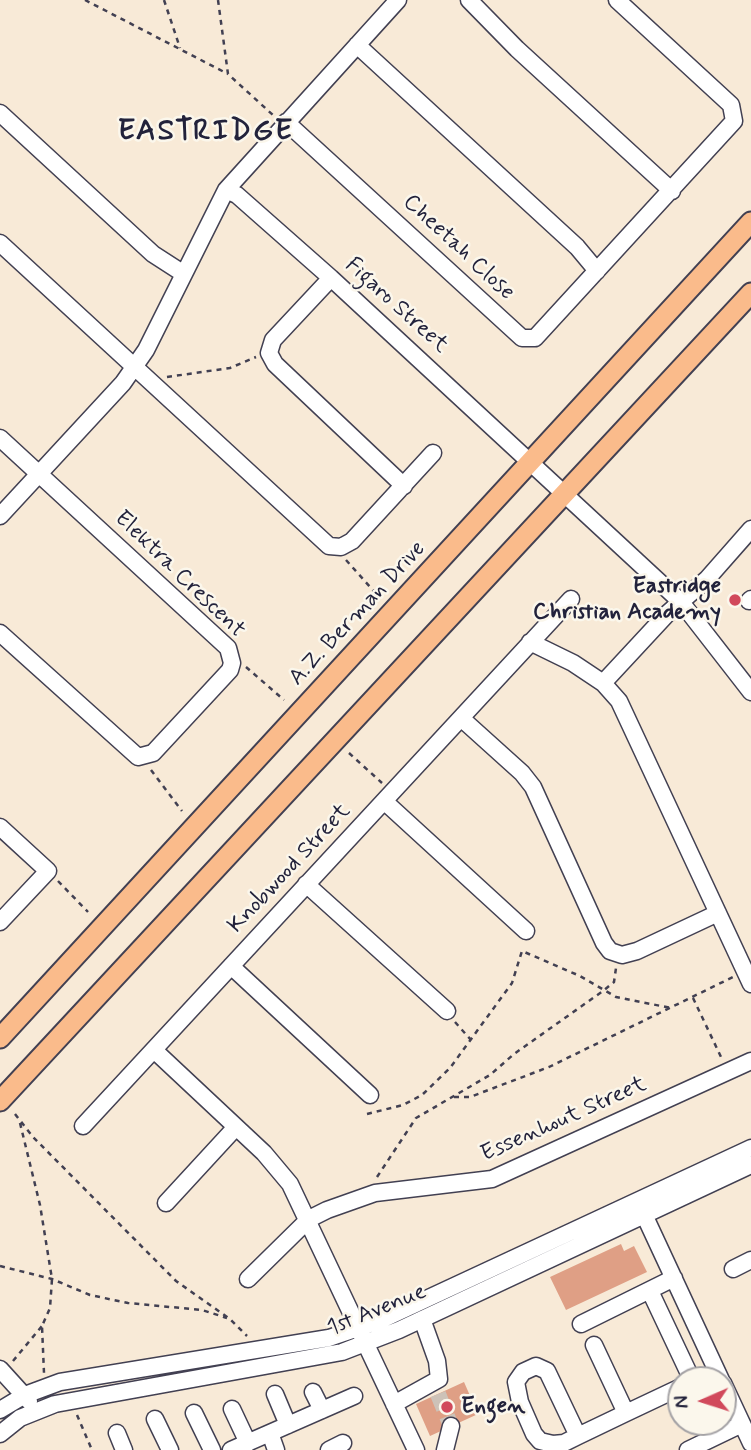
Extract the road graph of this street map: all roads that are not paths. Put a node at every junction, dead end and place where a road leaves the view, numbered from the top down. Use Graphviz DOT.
graph roads {
  1 [pos="398,0"];
  2 [pos="469,0"];
  3 [pos="617,0"];
  4 [pos="358,45"];
  5 [pos="0,113"];
  6 [pos="286,121"];
  7 [pos="226,190"];
  8 [pos="672,191"];
  9 [pos="751,222"];
  10 [pos="0,243"];
  11 [pos="597,271"];
  12 [pos="184,274"];
  13 [pos="331,278"];
  14 [pos="751,293"];
  15 [pos="134,367"];
  16 [pos="0,438"];
  17 [pos="433,453"];
  18 [pos="532,461"];
  19 [pos="40,474"];
  20 [pos="404,486"];
  21 [pos="565,492"];
  22 [pos="0,516"];
  23 [pos="751,528"];
  24 [pos="570,599"];
  25 [pos="681,602"];
  26 [pos="0,634"];
  27 [pos="530,642"];
  28 [pos="603,683"];
  29 [pos="751,692"];
  30 [pos="461,718"];
  31 [pos="388,797"];
  32 [pos="0,827"];
  33 [pos="306,884"];
  34 [pos="718,912"];
  35 [pos="0,922"];
  36 [pos="526,931"];
  37 [pos="230,966"];
  38 [pos="747,969"];
  39 [pos="447,1011"];
  40 [pos="0,1038"];
  41 [pos="154,1050"];
  42 [pos="751,1061"];
  43 [pos="370,1095"];
  44 [pos="0,1101"];
  45 [pos="83,1126"];
  46 [pos="236,1127"];
  47 [pos="751,1148"];
  48 [pos="751,1165"];
  49 [pos="166,1203"];
  50 [pos="641,1208"];
  51 [pos="309,1219"];
  52 [pos="751,1260"];
  53 [pos="733,1269"];
  54 [pos="674,1278"];
  55 [pos="248,1279"];
  56 [pos="650,1291"];
  57 [pos="422,1319"];
  58 [pos="581,1324"];
  59 [pos="363,1335"];
  60 [pos="594,1345"];
  61 [pos="6,1366"];
  62 [pos="687,1366"];
  63 [pos="714,1366"];
  64 [pos="313,1392"];
  65 [pos="275,1394"];
  66 [pos="667,1394"];
  67 [pos="25,1395"];
  68 [pos="354,1396"];
  69 [pos="394,1404"];
  70 [pos="232,1409"];
  71 [pos="0,1410"];
  72 [pos="35,1410"];
  73 [pos="322,1410"];
  74 [pos="194,1413"];
  75 [pos="626,1413"];
  76 [pos="737,1414"];
  77 [pos="155,1419"];
  78 [pos="742,1424"];
  79 [pos="288,1425"];
  80 [pos="451,1426"];
  81 [pos="6,1429"];
  82 [pos="117,1433"];
  83 [pos="270,1433"];
  84 [pos="578,1436"];
  85 [pos="248,1443"];
  86 [pos="751,1443"];
  87 [pos="124,1450"];
  88 [pos="170,1450"];
  89 [pos="212,1450"];
  90 [pos="231,1450"];
  91 [pos="276,1450"];
  92 [pos="416,1450"];
  93 [pos="444,1450"];
  94 [pos="688,1450"];
  1 -- 4 [label="street"];
  2 -- 8 [label="street"];
  3 -- 8 [label="street, Cheetah Close"];
  4 -- 6 [label="street"];
  4 -- 11 [label="street"];
  5 -- 12 [label="street"];
  6 -- 7 [label="street"];
  6 -- 11 [label="street, Cheetah Close"];
  7 -- 12 [label="street"];
  7 -- 13 [label="street, Figaro Street"];
  8 -- 11 [label="street, Cheetah Close"];
  9 -- 18 [label="main road, A.Z. Berman Drive"];
  10 -- 15 [label="street"];
  12 -- 15 [label="street"];
  13 -- 18 [label="street, Figaro Street"];
  13 -- 20 [label="street"];
  14 -- 21 [label="main road"];
  15 -- 19 [label="street"];
  15 -- 20 [label="street"];
  16 -- 19 [label="street, Elektra Crescent"];
  17 -- 20 [label="street"];
  18 -- 21 [label="street, Figaro Street"];
  18 -- 40 [label="main road, A.Z. Berman Drive"];
  19 -- 22 [label="street"];
  19 -- 26 [label="street, Elektra Crescent"];
  21 -- 25 [label="street, Figaro Street"];
  21 -- 44 [label="main road"];
  23 -- 25 [label="street"];
  24 -- 27 [label="street, Knobwood Street"];
  25 -- 28 [label="street"];
  25 -- 29 [label="street, Figaro Street"];
  27 -- 28 [label="street"];
  27 -- 30 [label="street, Knobwood Street"];
  28 -- 34 [label="street"];
  30 -- 31 [label="street, Knobwood Street"];
  30 -- 34 [label="street"];
  31 -- 33 [label="street, Knobwood Street"];
  31 -- 36 [label="street"];
  32 -- 35 [label="street"];
  33 -- 37 [label="street, Knobwood Street"];
  33 -- 39 [label="street"];
  34 -- 38 [label="street"];
  37 -- 41 [label="street, Knobwood Street"];
  37 -- 43 [label="street"];
  41 -- 45 [label="street, Knobwood Street"];
  41 -- 46 [label="street"];
  42 -- 51 [label="street, Essenhout Street"];
  46 -- 49 [label="street"];
  46 -- 51 [label="street"];
  47 -- 50 [label="street, 1st Avenue"];
  48 -- 50 [label="street, 1st Avenue"];
  50 -- 54 [label="street"];
  50 -- 57 [label="street, 1st Avenue"];
  50 -- 59 [label="street, 1st Avenue"];
  51 -- 55 [label="street"];
  51 -- 59 [label="street"];
  52 -- 53 [label="street"];
  54 -- 56 [label="street"];
  54 -- 63 [label="street"];
  56 -- 58 [label="street"];
  56 -- 62 [label="street"];
  57 -- 59 [label="street, 1st Avenue"];
  57 -- 69 [label="street"];
  59 -- 67 [label="street, 1st Avenue"];
  59 -- 69 [label="street"];
  59 -- 72 [label="street, 1st Avenue"];
  60 -- 75 [label="street"];
  61 -- 67 [label="street"];
  64 -- 73 [label="street"];
  65 -- 79 [label="street"];
  66 -- 75 [label="street"];
  67 -- 71 [label="street, 1st Avenue"];
  67 -- 72 [label="street"];
  68 -- 73 [label="street"];
  69 -- 92 [label="street"];
  70 -- 85 [label="street"];
  71 -- 81 [label="street"];
  72 -- 81 [label="street, 1st Avenue"];
  73 -- 79 [label="street"];
  74 -- 89 [label="street"];
  75 -- 84 [label="street"];
  76 -- 78 [label="street"];
  77 -- 88 [label="street"];
  78 -- 86 [label="street"];
  78 -- 94 [label="street"];
  79 -- 83 [label="street"];
  80 -- 93 [label="street"];
  82 -- 87 [label="street"];
  83 -- 85 [label="street"];
  83 -- 91 [label="street"];
  84 -- 84 [label="street"];
  85 -- 90 [label="street"];
}
